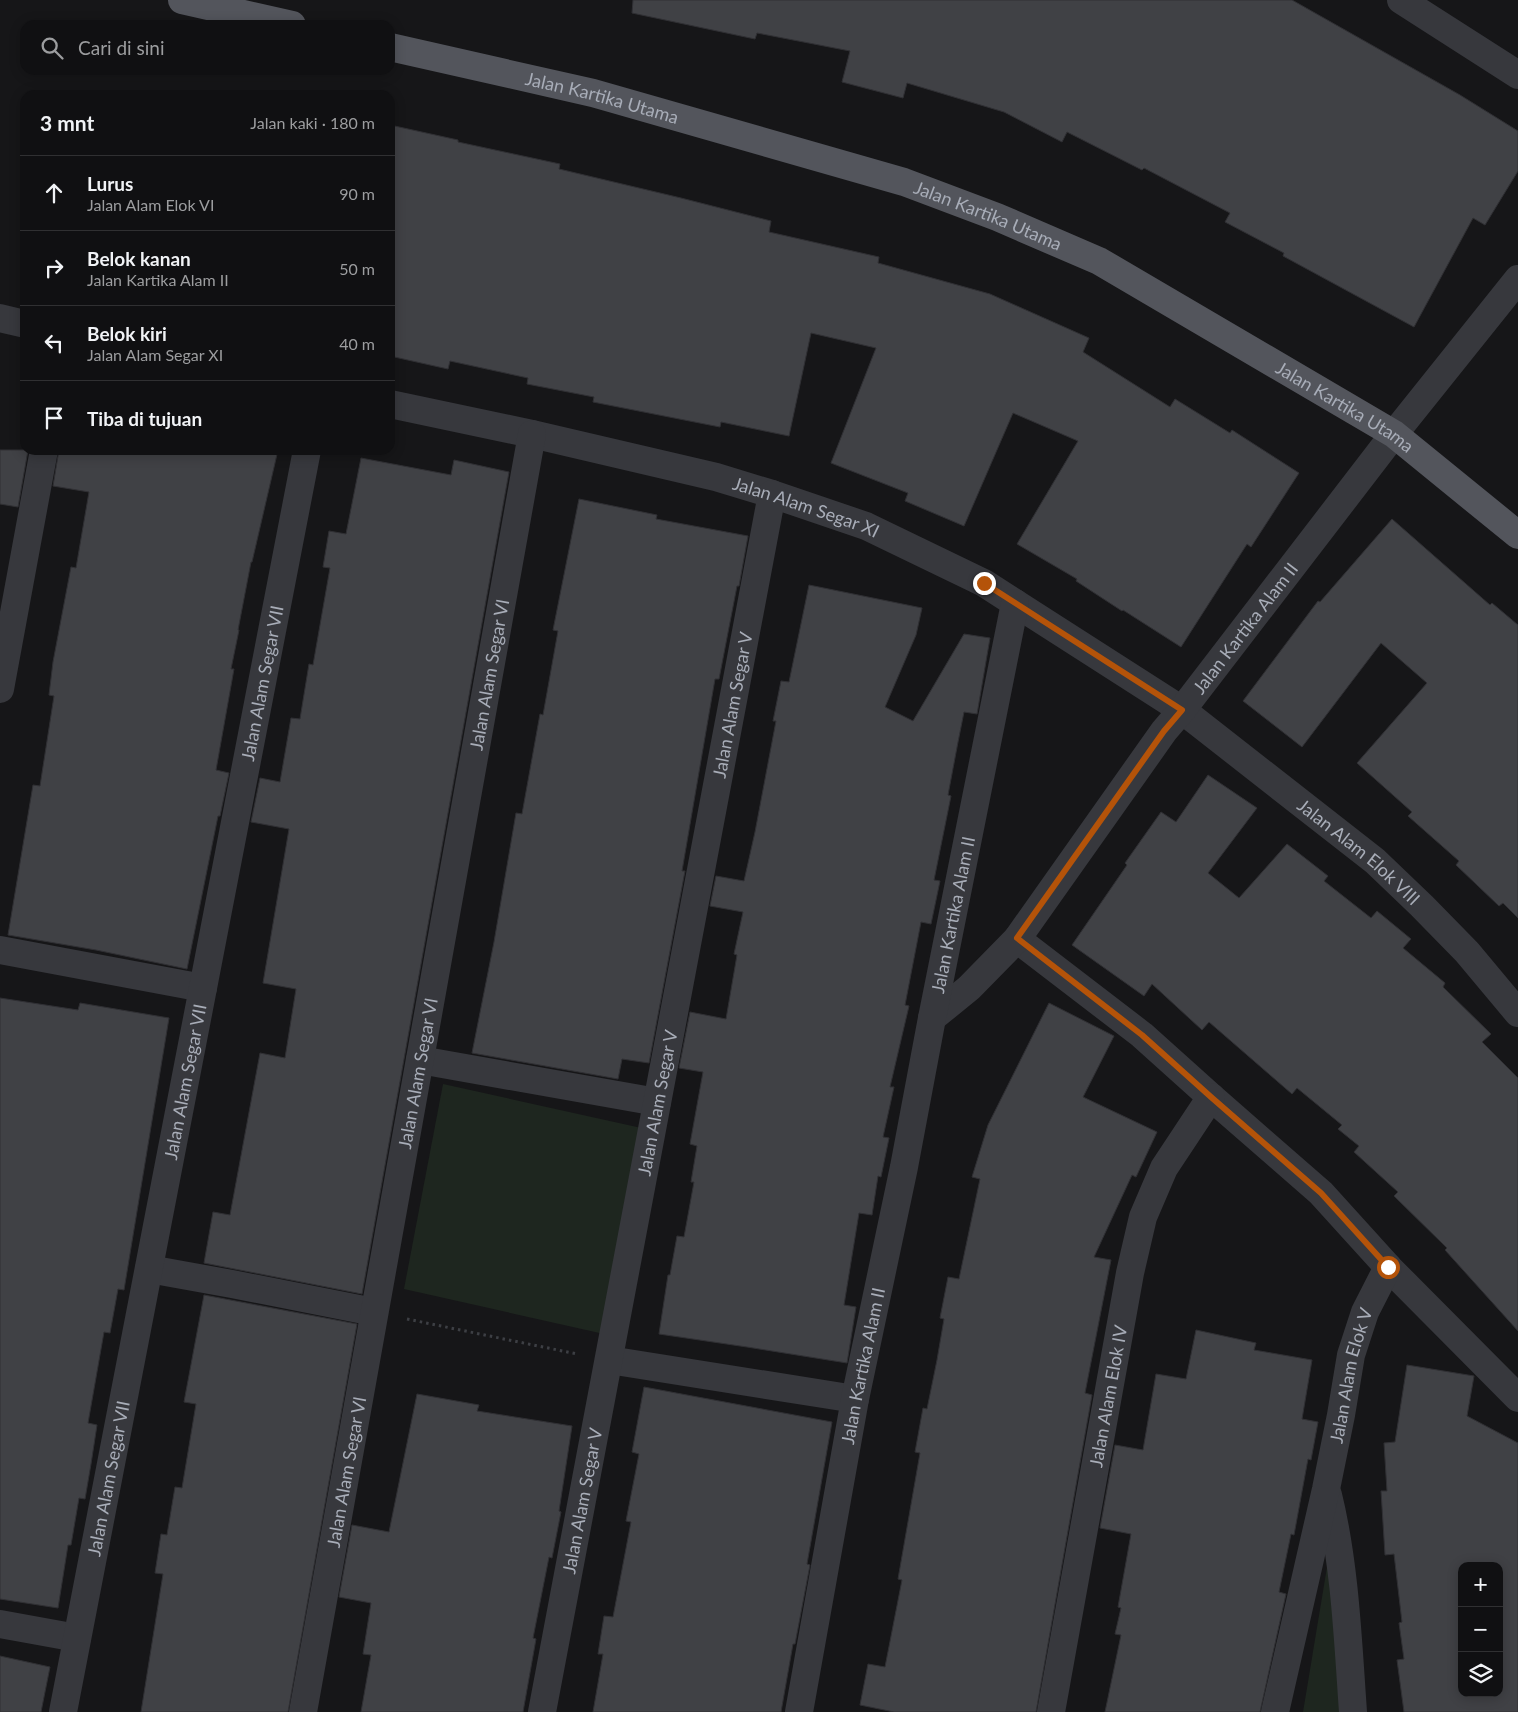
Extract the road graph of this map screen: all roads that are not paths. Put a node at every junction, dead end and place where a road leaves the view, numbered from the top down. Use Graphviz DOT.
graph roads {
  1 [pos="182,0"];
  2 [pos="1401,0"];
  3 [pos="270,20"];
  4 [pos="395,48"];
  5 [pos="1518,75"];
  6 [pos="1518,280"];
  7 [pos="0,318"];
  8 [pos="20,323"];
  9 [pos="395,405"];
  10 [pos="532,434"];
  11 [pos="1394,434"];
  12 [pos="43,455"];
  13 [pos="306,455"];
  14 [pos="772,494"];
  15 [pos="1518,535"];
  16 [pos="1015,603"];
  17 [pos="0,689"];
  18 [pos="1182,710"];
  19 [pos="1017,938"];
  20 [pos="0,950"];
  21 [pos="203,988"];
  22 [pos="1518,1013"];
  23 [pos="932,1018"];
  24 [pos="420,1060"];
  25 [pos="1211,1097"];
  26 [pos="657,1102"];
  27 [pos="1388,1267"];
  28 [pos="149,1269"];
  29 [pos="374,1312"];
  30 [pos="609,1360"];
  31 [pos="1518,1398"];
  32 [pos="855,1399"];
  33 [pos="1326,1489"];
  34 [pos="0,1624"];
  35 [pos="77,1638"];
  36 [pos="63,1712"];
  37 [pos="303,1712"];
  38 [pos="542,1712"];
  39 [pos="799,1712"];
  40 [pos="1051,1712"];
  41 [pos="1275,1712"];
  42 [pos="1354,1712"];
  1 -- 3 [label="main road"];
  2 -- 5 [label="street"];
  4 -- 11 [label="main road, Jalan Kartika Utama"];
  6 -- 11 [label="street, Jalan Kartika Alam II"];
  7 -- 8 [label="street"];
  9 -- 10 [label="street, Jalan Alam Segar XI"];
  10 -- 14 [label="street, Jalan Alam Segar XI"];
  10 -- 24 [label="street, Jalan Alam Segar VI"];
  11 -- 15 [label="main road, Jalan Kartika Utama"];
  11 -- 18 [label="street, Jalan Kartika Alam II"];
  12 -- 17 [label="street"];
  13 -- 21 [label="street, Jalan Alam Segar VII"];
  14 -- 16 [label="street, Jalan Alam Segar XI"];
  14 -- 26 [label="street, Jalan Alam Segar V"];
  16 -- 18 [label="street, Jalan Alam Segar XI"];
  16 -- 23 [label="street, Jalan Kartika Alam II"];
  18 -- 19 [label="street, Jalan Kartika Alam II"];
  18 -- 22 [label="street, Jalan Alam Elok VIII"];
  19 -- 23 [label="street, Jalan Kartika Alam II"];
  19 -- 25 [label="street"];
  20 -- 21 [label="street"];
  21 -- 28 [label="street, Jalan Alam Segar VII"];
  23 -- 32 [label="street, Jalan Kartika Alam II"];
  24 -- 26 [label="street"];
  24 -- 29 [label="street, Jalan Alam Segar VI"];
  25 -- 27 [label="street"];
  25 -- 40 [label="street, Jalan Alam Elok IV"];
  26 -- 30 [label="street, Jalan Alam Segar V"];
  27 -- 31 [label="street"];
  27 -- 33 [label="street, Jalan Alam Elok V"];
  28 -- 29 [label="street"];
  28 -- 35 [label="street, Jalan Alam Segar VII"];
  29 -- 37 [label="street, Jalan Alam Segar VI"];
  30 -- 32 [label="street"];
  30 -- 38 [label="street, Jalan Alam Segar V"];
  32 -- 39 [label="street, Jalan Kartika Alam II"];
  33 -- 41 [label="street, Jalan Alam Elok V"];
  33 -- 42 [label="street, Jalan Alam Elok V"];
  34 -- 35 [label="street"];
  35 -- 36 [label="street, Jalan Alam Segar VII"];
}
